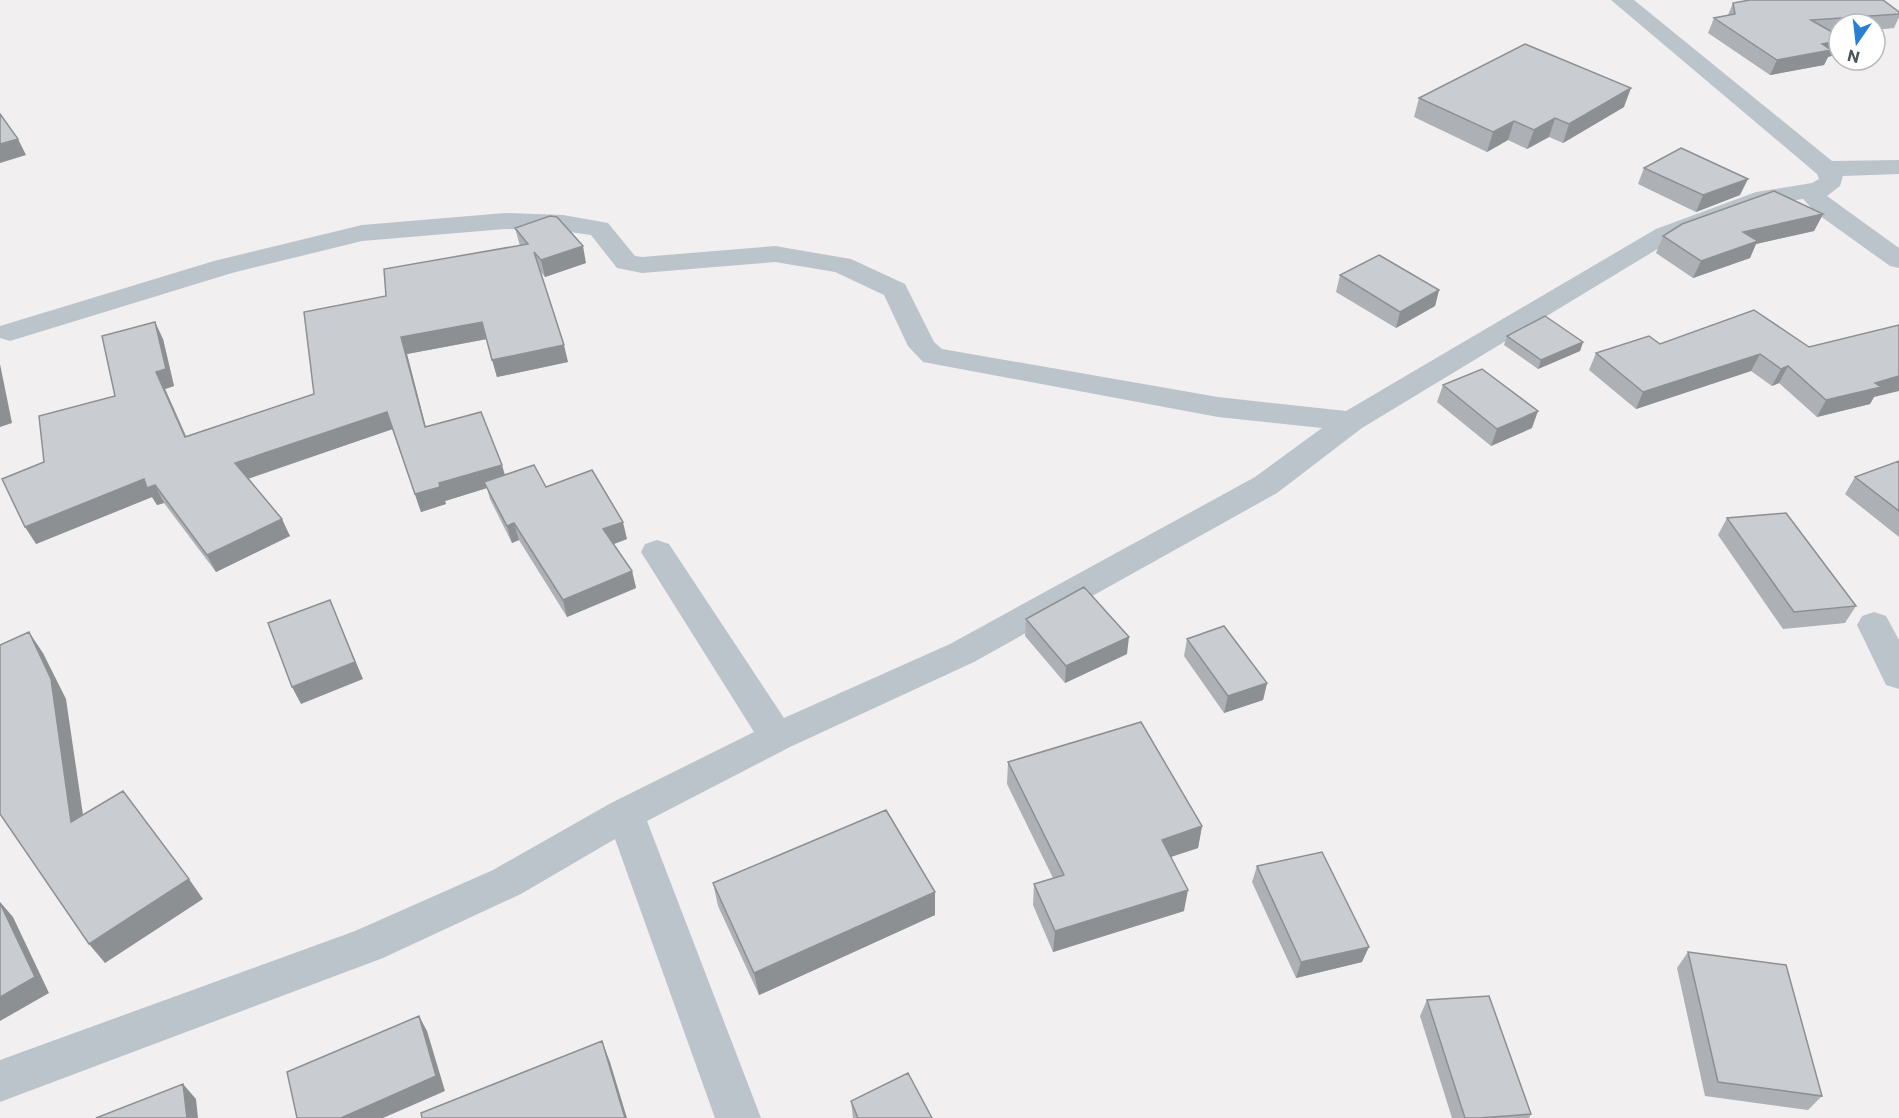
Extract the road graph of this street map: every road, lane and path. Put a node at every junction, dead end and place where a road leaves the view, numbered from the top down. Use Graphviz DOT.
graph roads {
  1 [pos="1620,0"];
  2 [pos="1899,167"];
  3 [pos="1821,180"];
  4 [pos="1899,260"];
  5 [pos="10,332"];
  6 [pos="1351,421"];
  7 [pos="657,552"];
  8 [pos="1874,625"];
  9 [pos="1899,675"];
  10 [pos="777,737"];
  11 [pos="625,814"];
  12 [pos="0,1081"];
  13 [pos="738,1118"];
  1 -- 3 [label="street"];
  2 -- 3 [label="street"];
  3 -- 4 [label="street"];
  3 -- 6 [label="street"];
  5 -- 6 [label="street"];
  6 -- 10 [label="street"];
  7 -- 10 [label="street"];
  8 -- 9 [label="street"];
  10 -- 11 [label="street"];
  11 -- 12 [label="street"];
  11 -- 13 [label="street"];
}
